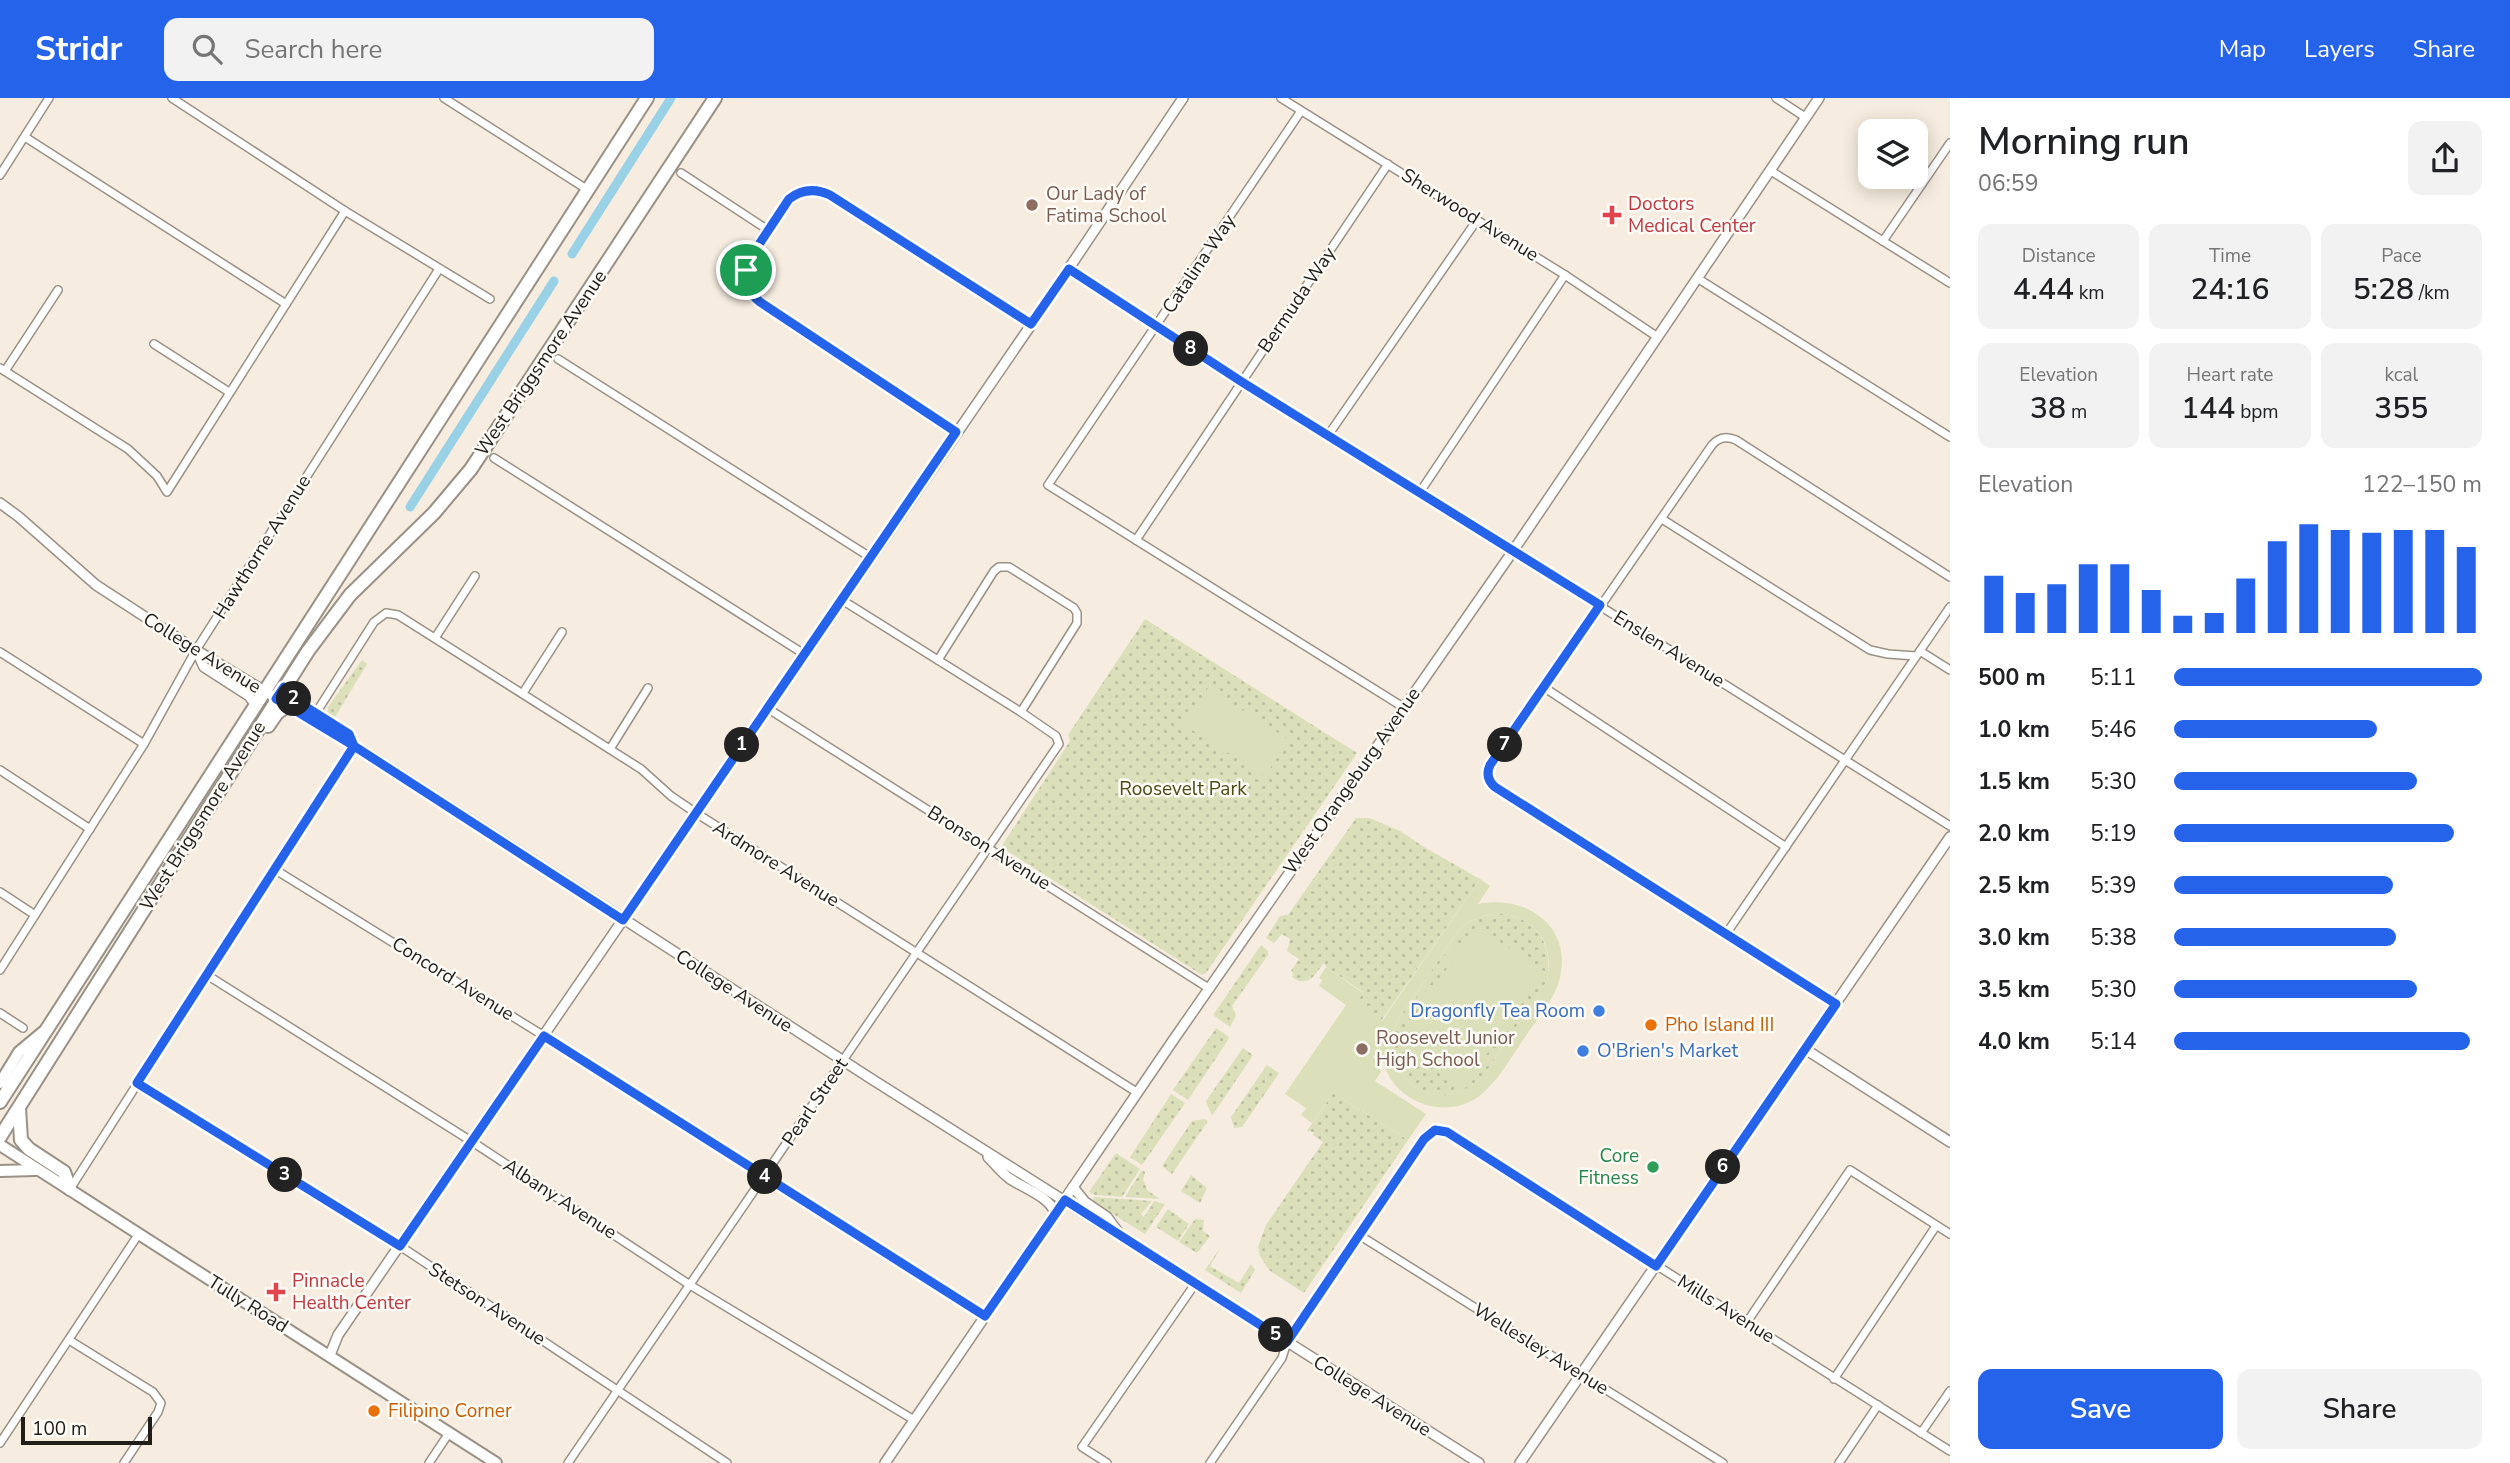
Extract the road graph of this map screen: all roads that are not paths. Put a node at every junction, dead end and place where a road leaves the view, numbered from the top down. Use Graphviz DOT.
graph roads {
  1 [pos="49,98"];
  2 [pos="172,98"];
  3 [pos="444,98"];
  4 [pos="647,98"];
  5 [pos="715,98"];
  6 [pos="1183,98"];
  7 [pos="1281,98"];
  8 [pos="1776,98"];
  9 [pos="1819,98"];
  10 [pos="1301,111"];
  11 [pos="1805,117"];
  12 [pos="25,137"];
  13 [pos="1950,144"];
  14 [pos="1388,164"];
  15 [pos="1771,171"];
  16 [pos="681,173"];
  17 [pos="0,175"];
  18 [pos="589,190"];
  19 [pos="345,211"];
  20 [pos="1477,220"];
  21 [pos="768,230"];
  22 [pos="1883,241"];
  23 [pos="439,269"];
  24 [pos="1069,269"];
  25 [pos="1565,275"];
  26 [pos="1697,278"];
  27 [pos="1950,283"];
  28 [pos="58,290"];
  29 [pos="490,299"];
  30 [pos="286,304"];
  31 [pos="1031,324"];
  32 [pos="1156,327"];
  33 [pos="1656,336"];
  34 [pos="154,344"];
  35 [pos="558,359"];
  36 [pos="2,370"];
  37 [pos="1242,382"];
  38 [pos="229,392"];
  39 [pos="956,432"];
  40 [pos="1329,434"];
  41 [pos="1950,437"];
  42 [pos="494,458"];
  43 [pos="1420,492"];
  44 [pos="0,503"];
  45 [pos="1662,519"];
  46 [pos="1136,540"];
  47 [pos="1513,551"];
  48 [pos="870,557"];
  49 [pos="475,576"];
  50 [pos="1950,577"];
  51 [pos="842,600"];
  52 [pos="1600,605"];
  53 [pos="1950,607"];
  54 [pos="562,632"];
  55 [pos="435,638"];
  56 [pos="196,650"];
  57 [pos="0,652"];
  58 [pos="1918,653"];
  59 [pos="803,654"];
  60 [pos="938,660"];
  61 [pos="188,667"];
  62 [pos="204,667"];
  63 [pos="1950,670"];
  64 [pos="284,687"];
  65 [pos="648,688"];
  66 [pos="1545,688"];
  67 [pos="263,692"];
  68 [pos="523,693"];
  69 [pos="282,703"];
  70 [pos="256,704"];
  71 [pos="1403,707"];
  72 [pos="767,708"];
  73 [pos="1021,712"];
  74 [pos="314,717"];
  75 [pos="145,744"];
  76 [pos="354,746"];
  77 [pos="610,749"];
  78 [pos="1846,760"];
  79 [pos="0,770"];
  80 [pos="696,813"];
  81 [pos="1950,826"];
  82 [pos="90,829"];
  83 [pos="1950,837"];
  84 [pos="989,847"];
  85 [pos="1786,847"];
  86 [pos="274,869"];
  87 [pos="0,892"];
  88 [pos="35,915"];
  89 [pos="623,920"];
  90 [pos="1726,934"];
  91 [pos="917,953"];
  92 [pos="0,971"];
  93 [pos="206,975"];
  94 [pos="1210,989"];
  95 [pos="1836,1004"];
  96 [pos="0,1013"];
  97 [pos="23,1028"];
  98 [pos="47,1028"];
  99 [pos="544,1036"];
  100 [pos="1805,1049"];
  101 [pos="844,1061"];
  102 [pos="0,1083"];
  103 [pos="137,1083"];
  104 [pos="1138,1093"];
  105 [pos="0,1102"];
  106 [pos="19,1107"];
  107 [pos="0,1137"];
  108 [pos="471,1141"];
  109 [pos="1950,1142"];
  110 [pos="0,1145"];
  111 [pos="980,1147"];
  112 [pos="39,1170"];
  113 [pos="0,1171"];
  114 [pos="764,1177"];
  115 [pos="1073,1187"];
  116 [pos="71,1189"];
  117 [pos="1065,1200"];
  118 [pos="1055,1213"];
  119 [pos="1936,1226"];
  120 [pos="138,1234"];
  121 [pos="1950,1234"];
  122 [pos="1359,1235"];
  123 [pos="1122,1237"];
  124 [pos="400,1246"];
  125 [pos="1656,1266"];
  126 [pos="1195,1284"];
  127 [pos="690,1285"];
  128 [pos="985,1316"];
  129 [pos="1746,1322"];
  130 [pos="69,1340"];
  131 [pos="1287,1342"];
  132 [pos="330,1355"];
  133 [pos="1581,1374"];
  134 [pos="1834,1379"];
  135 [pos="618,1390"];
  136 [pos="1950,1391"];
  137 [pos="1878,1405"];
  138 [pos="914,1420"];
  139 [pos="449,1433"];
  140 [pos="1921,1433"];
  141 [pos="0,1443"];
  142 [pos="1950,1451"];
  143 [pos="124,1463"];
  144 [pos="429,1463"];
  145 [pos="496,1463"];
  146 [pos="568,1463"];
  147 [pos="727,1463"];
  148 [pos="885,1463"];
  149 [pos="1107,1463"];
  150 [pos="1210,1463"];
  151 [pos="1479,1463"];
  152 [pos="1520,1463"];
  153 [pos="1723,1463"];
  154 [pos="1839,1463"];
  1 -- 12 [label="street"];
  2 -- 19 [label="street"];
  3 -- 18 [label="street"];
  4 -- 18 [label="main road, West Briggsmore Avenue"];
  5 -- 64 [label="main road, West Briggsmore Avenue"];
  6 -- 24 [label="street"];
  7 -- 10 [label="street, Sherwood Avenue"];
  8 -- 11 [label="street"];
  9 -- 11 [label="street, West Orangeburg Avenue"];
  10 -- 14 [label="street, Sherwood Avenue"];
  10 -- 32 [label="street, Catalina Way"];
  11 -- 15 [label="street, West Orangeburg Avenue"];
  12 -- 17 [label="street"];
  12 -- 30 [label="street"];
  13 -- 22 [label="street"];
  14 -- 20 [label="street, Sherwood Avenue"];
  14 -- 37 [label="street, Bermuda Way"];
  15 -- 22 [label="street"];
  15 -- 26 [label="street, West Orangeburg Avenue"];
  16 -- 21 [label="street"];
  18 -- 67 [label="main road, West Briggsmore Avenue"];
  19 -- 23 [label="street"];
  19 -- 30 [label="street"];
  20 -- 25 [label="street, Sherwood Avenue"];
  20 -- 40 [label="street"];
  21 -- 31 [label="street"];
  21 -- 39 [label="street"];
  22 -- 27 [label="street"];
  23 -- 29 [label="street"];
  23 -- 56 [label="street, Hawthorne Avenue"];
  24 -- 31 [label="street"];
  24 -- 32 [label="street, Enslen Avenue"];
  25 -- 33 [label="street, Sherwood Avenue"];
  25 -- 43 [label="street"];
  26 -- 33 [label="street, West Orangeburg Avenue"];
  26 -- 41 [label="street"];
  28 -- 36 [label="street"];
  30 -- 38 [label="street"];
  31 -- 39 [label="street"];
  32 -- 37 [label="street, Enslen Avenue"];
  32 -- 46 [label="street, Catalina Way"];
  33 -- 47 [label="street, West Orangeburg Avenue"];
  34 -- 38 [label="street"];
  35 -- 48 [label="street"];
  36 -- 38 [label="street"];
  37 -- 40 [label="street, Enslen Avenue"];
  37 -- 46 [label="street, Bermuda Way"];
  39 -- 48 [label="street"];
  40 -- 43 [label="street, Enslen Avenue"];
  42 -- 59 [label="street"];
  43 -- 47 [label="street, Enslen Avenue"];
  44 -- 56 [label="street, College Avenue"];
  45 -- 50 [label="street"];
  45 -- 52 [label="street"];
  45 -- 58 [label="street"];
  46 -- 71 [label="street"];
  47 -- 52 [label="street, Enslen Avenue"];
  47 -- 71 [label="street, West Orangeburg Avenue"];
  48 -- 51 [label="street"];
  49 -- 55 [label="street"];
  51 -- 59 [label="street"];
  51 -- 60 [label="street"];
  52 -- 66 [label="street"];
  52 -- 78 [label="street, Enslen Avenue"];
  53 -- 58 [label="street"];
  54 -- 68 [label="street"];
  55 -- 68 [label="street, Ardmore Avenue"];
  55 -- 74 [label="street, Ardmore Avenue"];
  56 -- 61 [label="street, Hawthorne Avenue"];
  56 -- 62 [label="street"];
  56 -- 67 [label="street, College Avenue"];
  57 -- 75 [label="street"];
  58 -- 63 [label="street"];
  58 -- 78 [label="street"];
  59 -- 72 [label="street"];
  60 -- 73 [label="street"];
  60 -- 73 [label="street"];
  61 -- 62 [label="street"];
  61 -- 75 [label="street, Hawthorne Avenue"];
  62 -- 70 [label="street"];
  64 -- 69 [label="main road, West Briggsmore Avenue"];
  64 -- 74 [label="street"];
  65 -- 77 [label="street"];
  66 -- 85 [label="street"];
  66 -- 90 [label="street"];
  67 -- 69 [label="street, College Avenue"];
  67 -- 70 [label="main road, West Briggsmore Avenue"];
  68 -- 77 [label="street, Ardmore Avenue"];
  69 -- 74 [label="street, College Avenue"];
  69 -- 106 [label="main road, West Briggsmore Avenue"];
  70 -- 98 [label="main road, West Briggsmore Avenue"];
  71 -- 94 [label="street, West Orangeburg Avenue"];
  72 -- 80 [label="street"];
  72 -- 84 [label="street, Bronson Avenue"];
  73 -- 84 [label="street, Pearl Street"];
  74 -- 76 [label="street, College Avenue"];
  75 -- 82 [label="street, Hawthorne Avenue"];
  76 -- 86 [label="street"];
  76 -- 89 [label="street, College Avenue"];
  77 -- 80 [label="street, Ardmore Avenue"];
  78 -- 81 [label="street, Enslen Avenue"];
  78 -- 85 [label="street"];
  79 -- 82 [label="street"];
  80 -- 89 [label="street"];
  80 -- 91 [label="street, Ardmore Avenue"];
  82 -- 88 [label="street, Hawthorne Avenue"];
  83 -- 95 [label="street"];
  84 -- 91 [label="street, Pearl Street"];
  84 -- 94 [label="street, Bronson Avenue"];
  85 -- 90 [label="street"];
  86 -- 93 [label="street"];
  86 -- 99 [label="street, Concord Avenue"];
  87 -- 88 [label="street"];
  88 -- 92 [label="street, Hawthorne Avenue"];
  89 -- 99 [label="street"];
  89 -- 101 [label="street, College Avenue"];
  90 -- 95 [label="street"];
  91 -- 101 [label="street, Pearl Street"];
  91 -- 104 [label="street, Ardmore Avenue"];
  93 -- 103 [label="street"];
  93 -- 108 [label="street, Albany Avenue"];
  94 -- 104 [label="street, West Orangeburg Avenue"];
  95 -- 100 [label="street"];
  96 -- 97 [label="street"];
  98 -- 102 [label="main road"];
  98 -- 105 [label="main road, West Briggsmore Avenue"];
  99 -- 108 [label="street"];
  99 -- 114 [label="street, Concord Avenue"];
  100 -- 109 [label="street"];
  100 -- 125 [label="street"];
  101 -- 111 [label="street, College Avenue"];
  101 -- 114 [label="street, Pearl Street"];
  103 -- 116 [label="street"];
  103 -- 124 [label="street, Stetson Avenue"];
  104 -- 115 [label="street, West Orangeburg Avenue"];
  106 -- 107 [label="main road, West Briggsmore Avenue"];
  106 -- 116 [label="main road"];
  108 -- 124 [label="street"];
  108 -- 127 [label="street, Albany Avenue"];
  110 -- 112 [label="main road, Tully Road"];
  111 -- 117 [label="street, College Avenue"];
  111 -- 118 [label="street"];
  112 -- 113 [label="main road"];
  112 -- 116 [label="main road, Tully Road"];
  114 -- 127 [label="street, Pearl Street"];
  114 -- 128 [label="street, Concord Avenue"];
  115 -- 117 [label="street, West Orangeburg Avenue"];
  115 -- 123 [label="street"];
  116 -- 120 [label="main road, Tully Road"];
  117 -- 118 [label="street, West Orangeburg Avenue"];
  117 -- 123 [label="street, College Avenue"];
  118 -- 128 [label="street, West Orangeburg Avenue"];
  119 -- 121 [label="street"];
  119 -- 129 [label="street"];
  119 -- 134 [label="street"];
  120 -- 130 [label="street"];
  120 -- 132 [label="main road, Tully Road"];
  122 -- 125 [label="street, Mills Avenue"];
  122 -- 131 [label="street"];
  122 -- 133 [label="street, Wellesley Avenue"];
  123 -- 126 [label="street, College Avenue"];
  124 -- 132 [label="street"];
  124 -- 135 [label="street, Stetson Avenue"];
  125 -- 129 [label="street, Mills Avenue"];
  125 -- 133 [label="street"];
  126 -- 131 [label="street, College Avenue"];
  126 -- 149 [label="street"];
  127 -- 135 [label="street, Pearl Street"];
  127 -- 138 [label="street, Albany Avenue"];
  128 -- 138 [label="street, West Orangeburg Avenue"];
  129 -- 134 [label="street, Mills Avenue"];
  130 -- 141 [label="street"];
  130 -- 143 [label="street"];
  131 -- 150 [label="street"];
  131 -- 151 [label="street, College Avenue"];
  132 -- 139 [label="main road, Tully Road"];
  133 -- 152 [label="street"];
  133 -- 153 [label="street, Wellesley Avenue"];
  134 -- 137 [label="street, Mills Avenue"];
  135 -- 146 [label="street, Pearl Street"];
  135 -- 147 [label="street, Stetson Avenue"];
  136 -- 140 [label="street"];
  137 -- 140 [label="street, Mills Avenue"];
  137 -- 154 [label="street"];
  138 -- 148 [label="street, West Orangeburg Avenue"];
  139 -- 144 [label="street"];
  139 -- 145 [label="main road, Tully Road"];
  140 -- 142 [label="street, Mills Avenue"];
}
